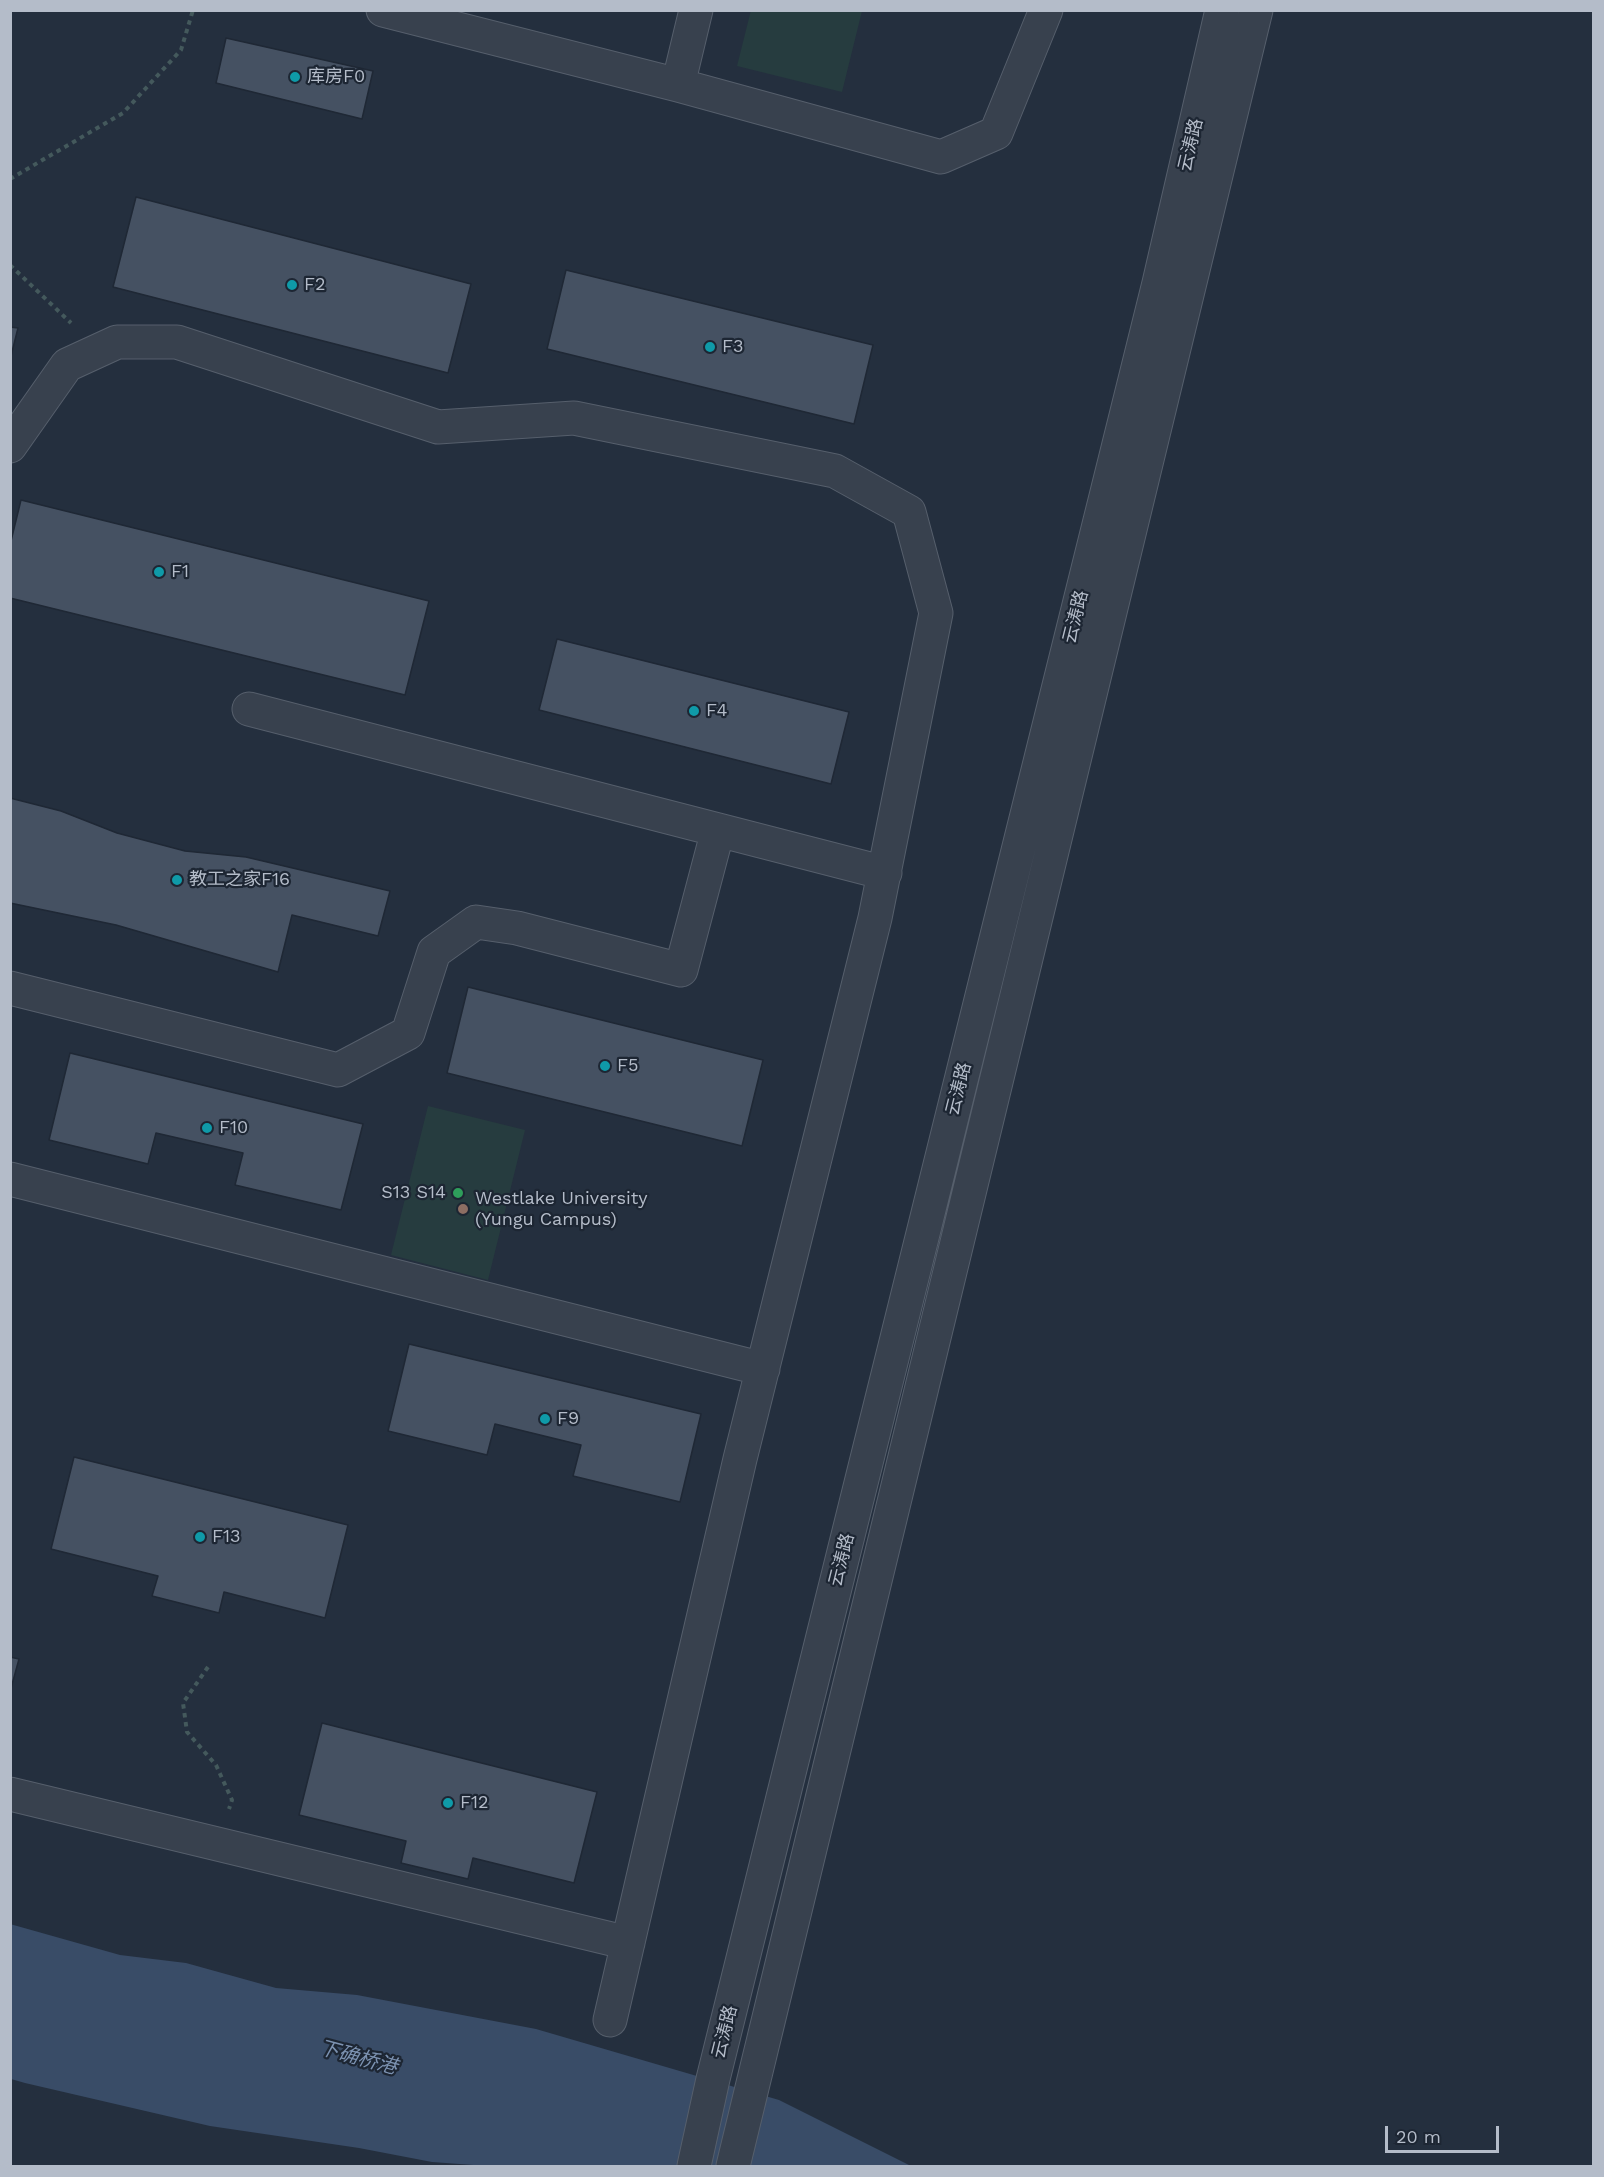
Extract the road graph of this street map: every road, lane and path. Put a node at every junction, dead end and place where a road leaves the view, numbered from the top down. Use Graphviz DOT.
graph roads {
  1 [pos="193,10"];
  2 [pos="383,10"];
  3 [pos="696,10"];
  4 [pos="1046,10"];
  5 [pos="1222,10"];
  6 [pos="1256,10"];
  7 [pos="678,85"];
  8 [pos="10,179"];
  9 [pos="10,265"];
  10 [pos="99,351"];
  11 [pos="10,446"];
  12 [pos="249,710"];
  13 [pos="718,830"];
  14 [pos="885,873"];
  15 [pos="10,988"];
  16 [pos="10,1179"];
  17 [pos="763,1369"];
  18 [pos="208,1667"];
  19 [pos="10,1794"];
  20 [pos="219,1845"];
  21 [pos="628,1943"];
  22 [pos="610,2020"];
  23 [pos="694,2166"];
  24 [pos="733,2166"];
  1 -- 8 [label="path"];
  2 -- 7 [label="street"];
  3 -- 7 [label="street"];
  4 -- 7 [label="street"];
  5 -- 23 [label="street, 云涛路"];
  6 -- 24 [label="street, 云涛路"];
  9 -- 10 [label="path"];
  10 -- 11 [label="street"];
  10 -- 14 [label="street"];
  12 -- 13 [label="street"];
  13 -- 14 [label="street"];
  13 -- 15 [label="street"];
  14 -- 17 [label="street"];
  16 -- 17 [label="street"];
  17 -- 21 [label="street"];
  18 -- 20 [label="path"];
  19 -- 20 [label="street"];
  20 -- 21 [label="street"];
  21 -- 22 [label="street"];
}
